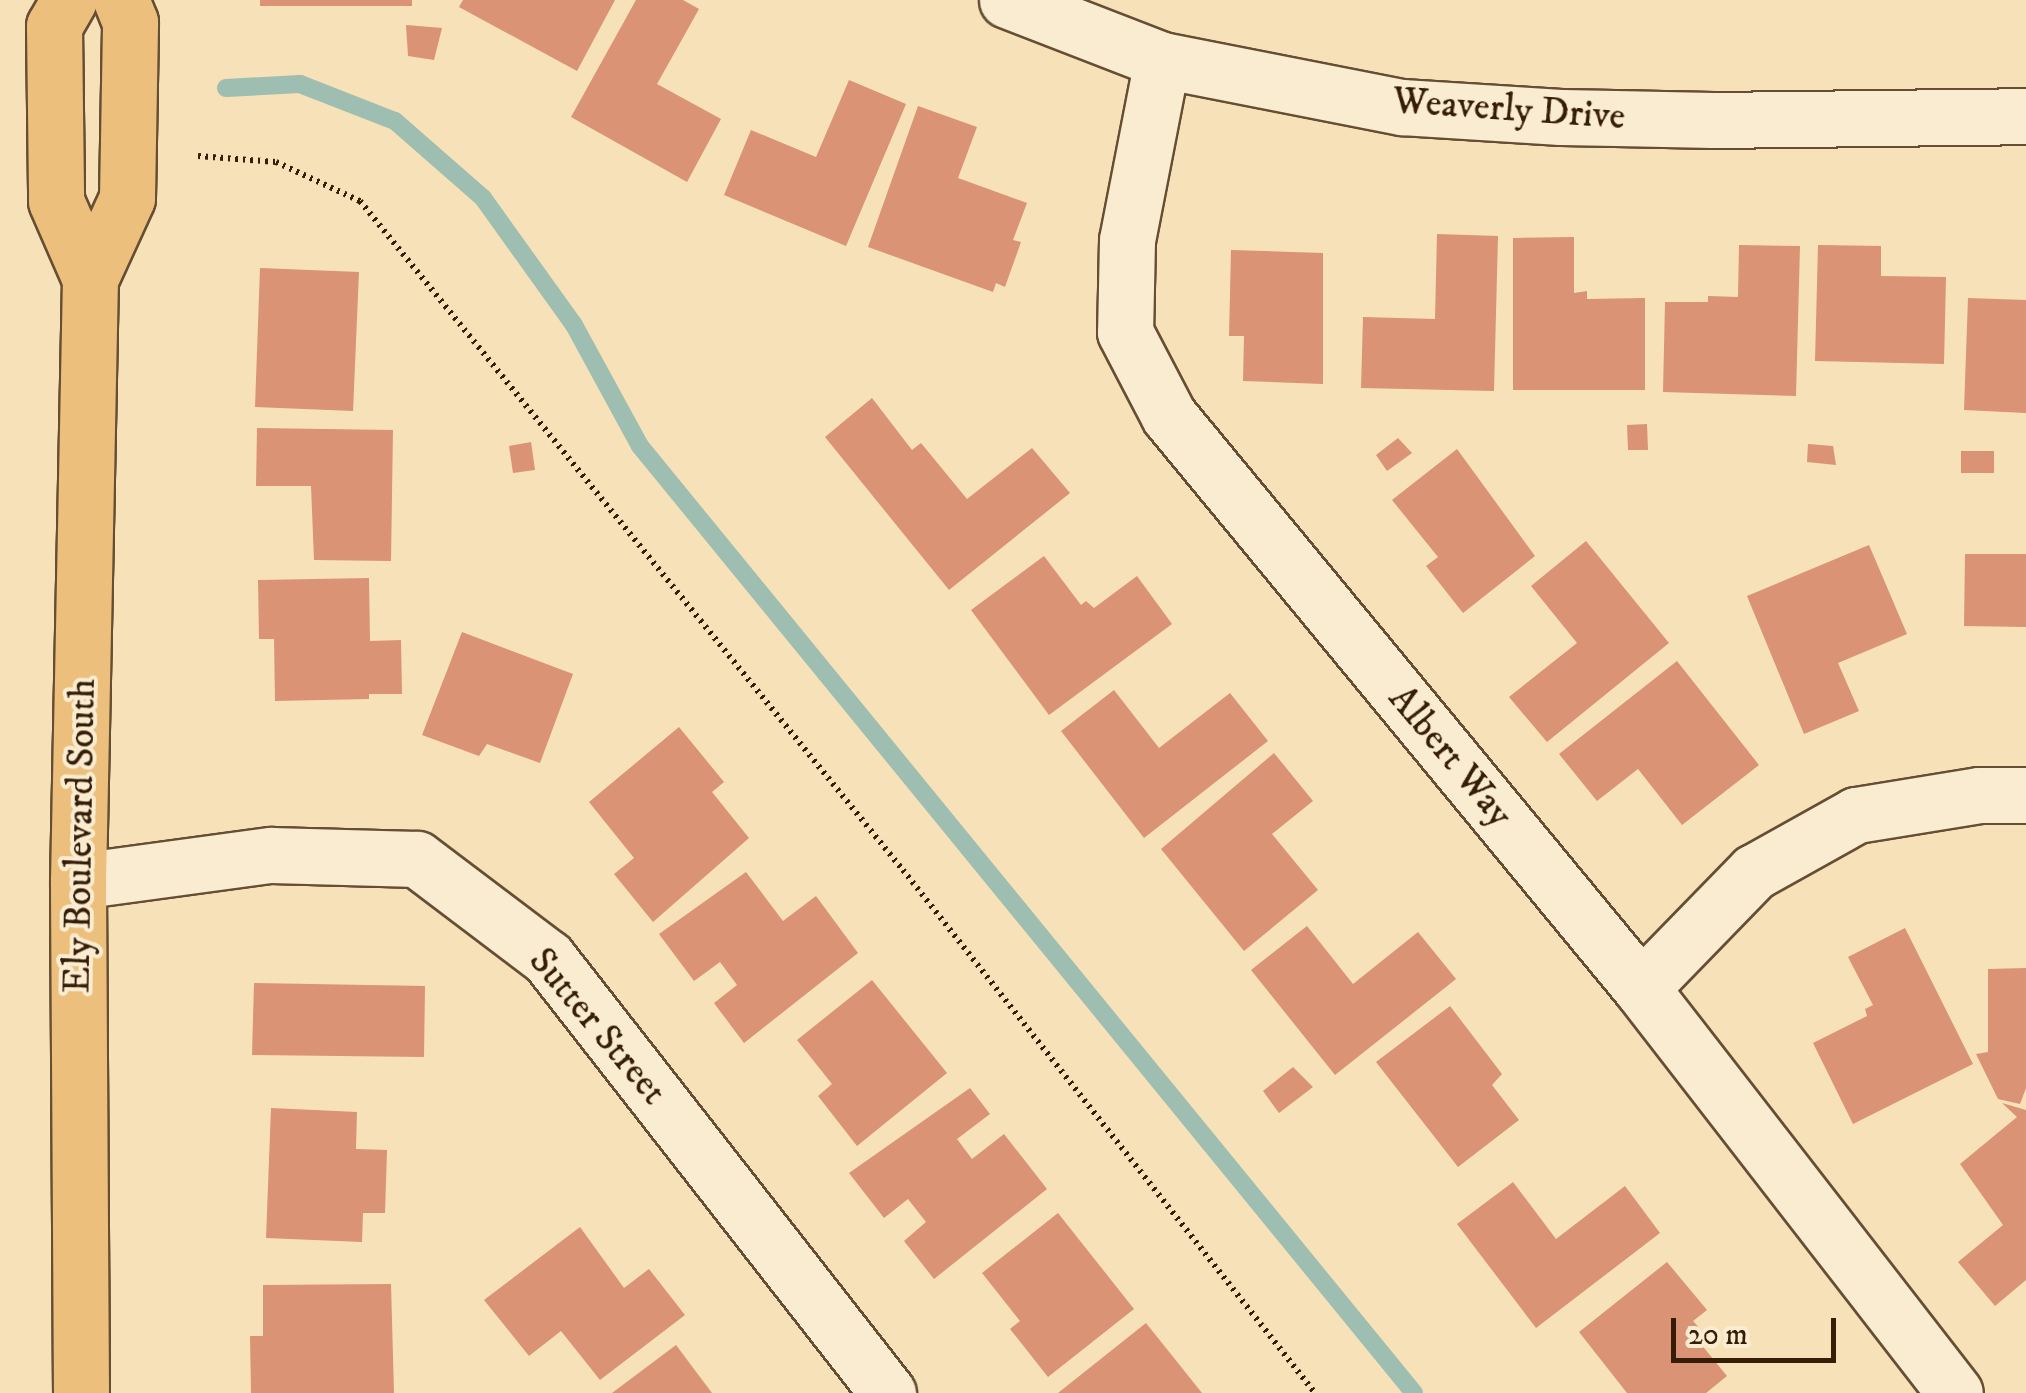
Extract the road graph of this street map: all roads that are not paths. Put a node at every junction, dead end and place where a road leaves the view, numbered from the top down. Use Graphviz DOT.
graph roads {
  1 [pos="69,0"];
  2 [pos="121,0"];
  3 [pos="1007,0"];
  4 [pos="1162,60"];
  5 [pos="2026,116"];
  6 [pos="90,279"];
  7 [pos="2026,795"];
  8 [pos="78,882"];
  9 [pos="1641,988"];
  10 [pos="80,1393"];
  11 [pos="888,1393"];
  12 [pos="1955,1393"];
  1 -- 6 [label="main road, Ely Boulevard South"];
  2 -- 6 [label="main road, Ely Boulevard South"];
  3 -- 4 [label="street, Weaverly Drive"];
  4 -- 5 [label="street, Weaverly Drive"];
  4 -- 9 [label="street, Albert Way"];
  6 -- 8 [label="main road, Ely Boulevard South"];
  7 -- 9 [label="street"];
  8 -- 10 [label="main road, Ely Boulevard South"];
  8 -- 11 [label="street, Sutter Street"];
  9 -- 12 [label="street, Albert Way"];
}
